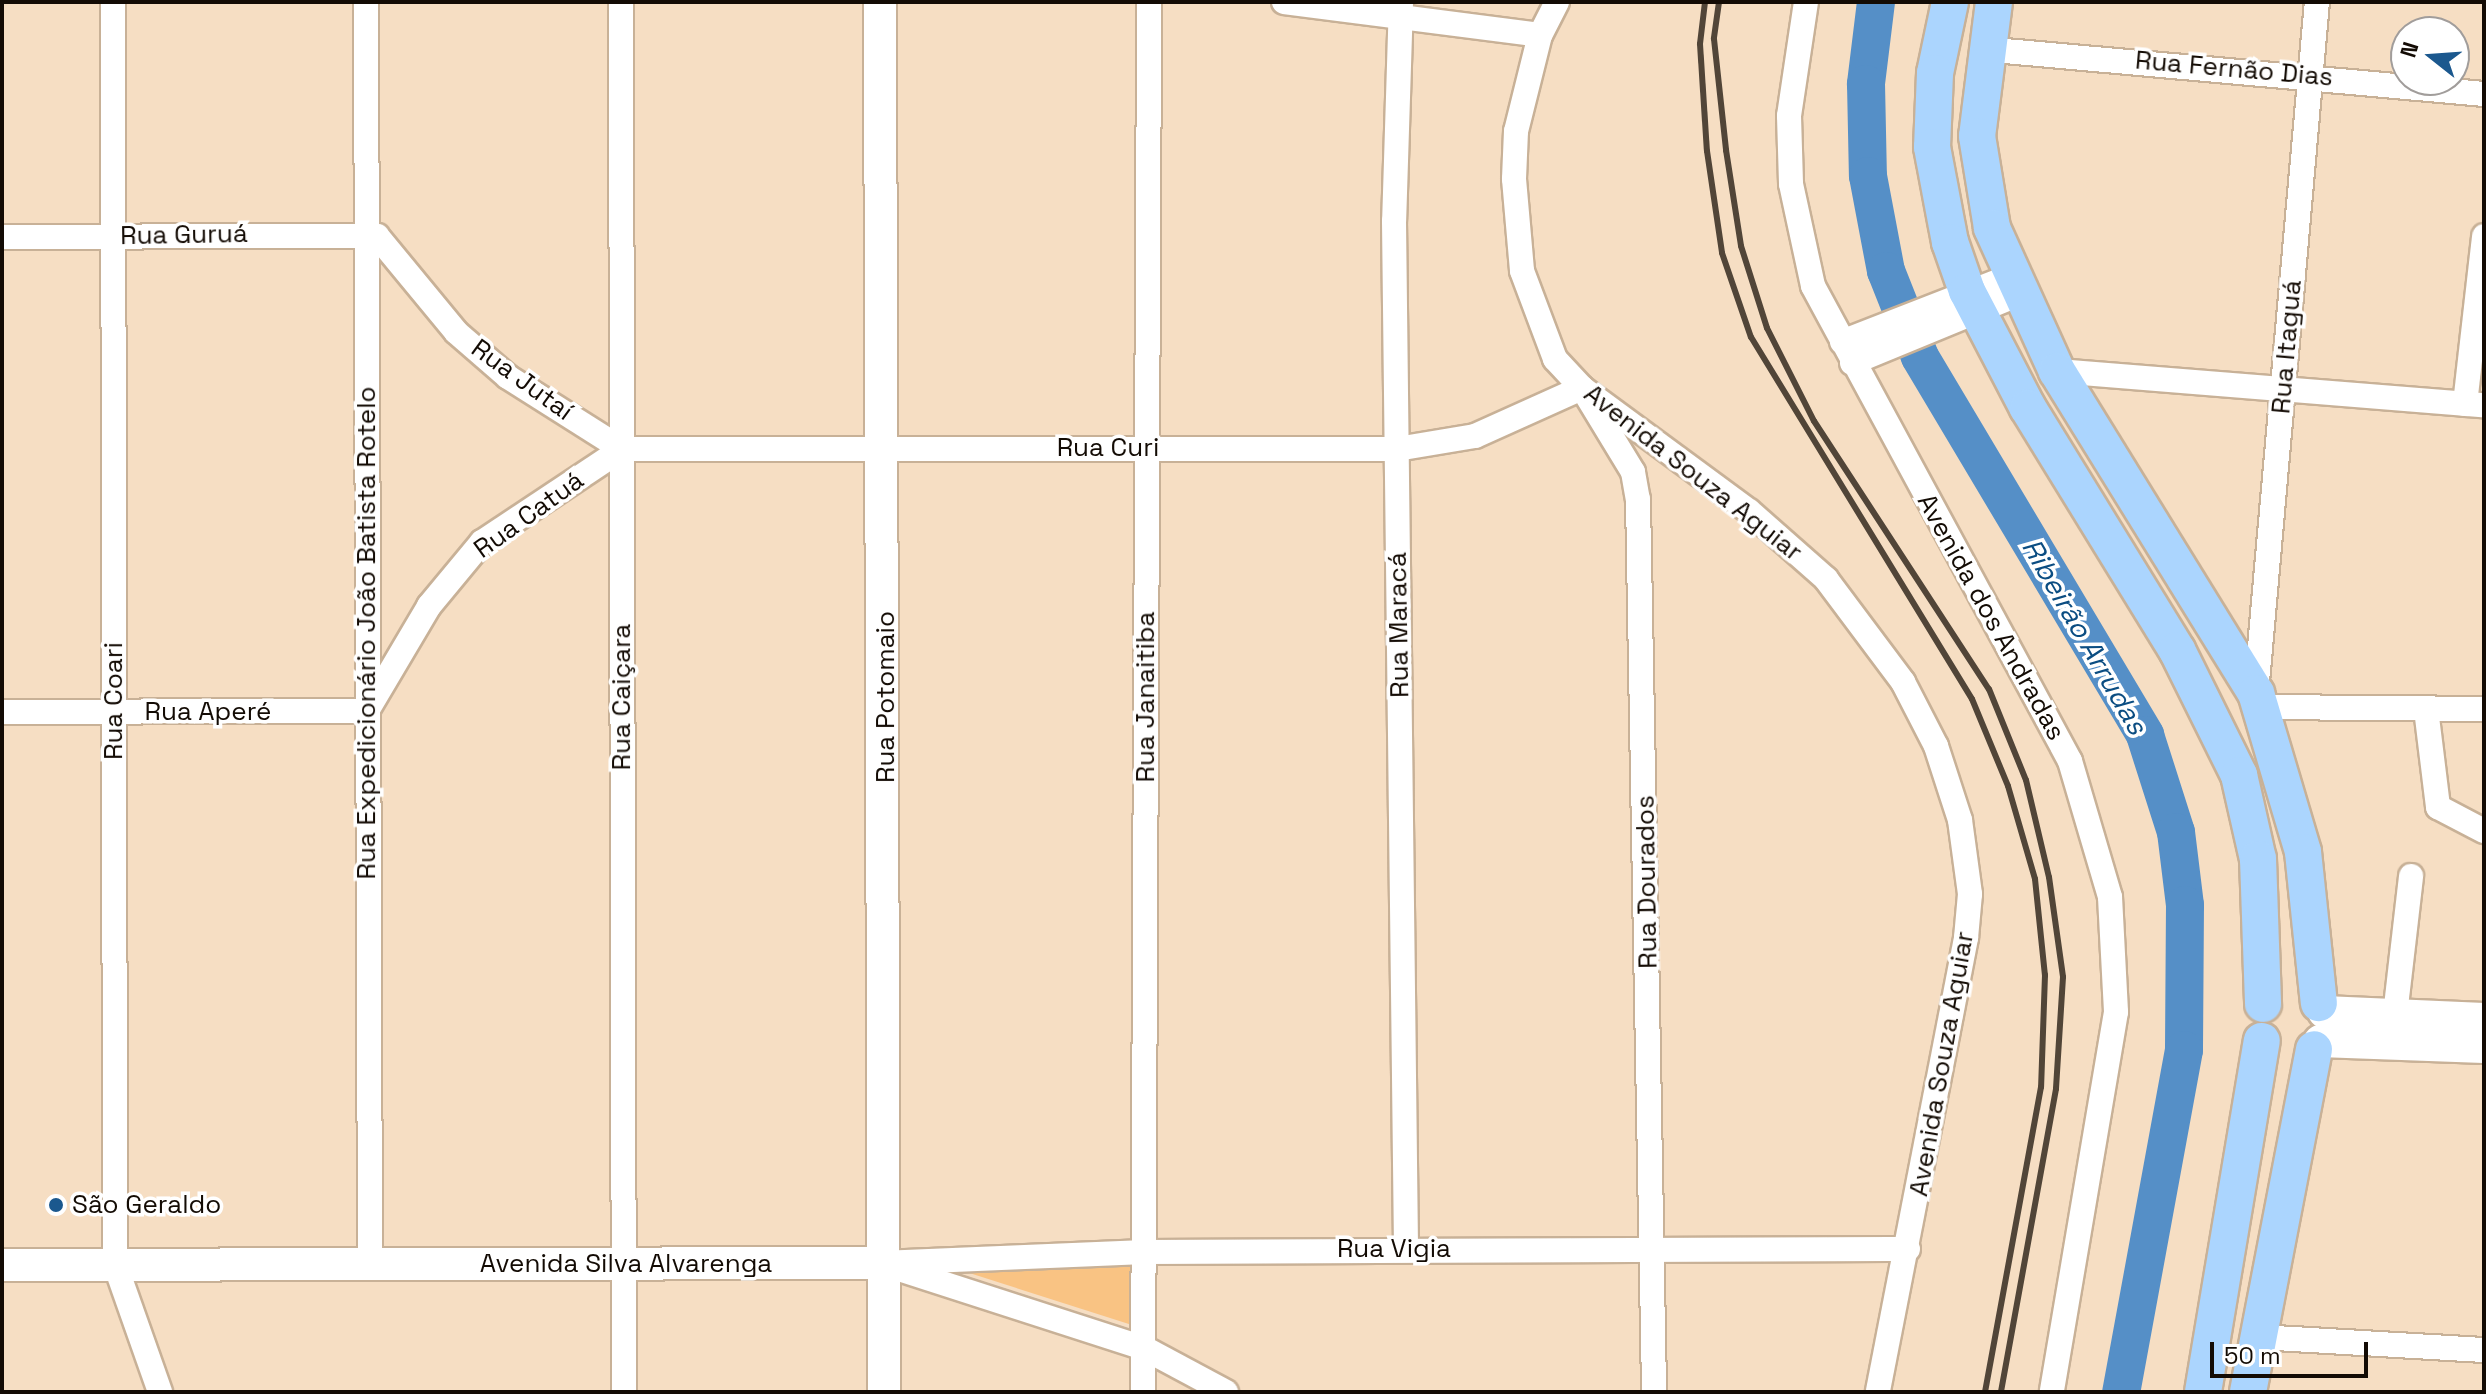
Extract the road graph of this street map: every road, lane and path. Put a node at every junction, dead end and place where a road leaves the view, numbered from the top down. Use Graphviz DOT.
graph roads {
  1 [pos="113,2"];
  2 [pos="366,2"];
  3 [pos="621,2"];
  4 [pos="880,2"];
  5 [pos="1149,2"];
  6 [pos="1284,2"];
  7 [pos="1557,2"];
  8 [pos="1806,2"];
  9 [pos="1950,2"];
  10 [pos="1994,2"];
  11 [pos="2317,2"];
  12 [pos="1400,12"];
  13 [pos="1540,35"];
  14 [pos="1983,49"];
  15 [pos="2311,74"];
  16 [pos="2484,94"];
  17 [pos="367,232"];
  18 [pos="112,236"];
  19 [pos="2484,236"];
  20 [pos="2,237"];
  21 [pos="2013,286"];
  22 [pos="1964,303"];
  23 [pos="1856,349"];
  24 [pos="2057,371"];
  25 [pos="1582,388"];
  26 [pos="2284,389"];
  27 [pos="2475,405"];
  28 [pos="1146,448"];
  29 [pos="622,449"];
  30 [pos="885,449"];
  31 [pos="1397,449"];
  32 [pos="2426,709"];
  33 [pos="2484,709"];
  34 [pos="2267,710"];
  35 [pos="367,711"];
  36 [pos="2,712"];
  37 [pos="114,713"];
  38 [pos="2484,831"];
  39 [pos="2411,876"];
  40 [pos="2263,1004"];
  41 [pos="2395,1015"];
  42 [pos="2484,1019"];
  43 [pos="2319,1026"];
  44 [pos="2262,1041"];
  45 [pos="2484,1047"];
  46 [pos="1656,1248"];
  47 [pos="1406,1249"];
  48 [pos="1908,1249"];
  49 [pos="1145,1252"];
  50 [pos="370,1263"];
  51 [pos="881,1263"];
  52 [pos="115,1264"];
  53 [pos="621,1264"];
  54 [pos="2,1265"];
  55 [pos="2258,1337"];
  56 [pos="1144,1348"];
  57 [pos="2484,1350"];
  58 [pos="160,1392"];
  59 [pos="624,1392"];
  60 [pos="884,1392"];
  61 [pos="1143,1392"];
  62 [pos="1226,1392"];
  63 [pos="1654,1392"];
  64 [pos="1878,1392"];
  65 [pos="2052,1392"];
  66 [pos="2203,1392"];
  67 [pos="2248,1392"];
  1 -- 18 [label="street, Rua Coari"];
  2 -- 17 [label="street, Rua Expedicionário João Batista Rotelo"];
  3 -- 29 [label="street, Rua Caiçara"];
  4 -- 30 [label="street, Rua Potomaio"];
  5 -- 28 [label="street, Rua Janaitiba"];
  6 -- 12 [label="street"];
  7 -- 13 [label="street, Avenida Souza Aguiar"];
  8 -- 23 [label="street, Avenida dos Andradas"];
  9 -- 22 [label="main road"];
  10 -- 14 [label="main road"];
  11 -- 15 [label="street, Rua Itaguá"];
  12 -- 13 [label="street"];
  12 -- 31 [label="street, Rua Maracá"];
  13 -- 25 [label="street, Avenida Souza Aguiar"];
  14 -- 15 [label="street, Rua Fernão Dias"];
  14 -- 21 [label="main road"];
  15 -- 16 [label="street, Rua Fernão Dias"];
  15 -- 26 [label="street, Rua Itaguá"];
  17 -- 18 [label="street, Rua Guruá"];
  17 -- 29 [label="street, Rua Jutaí"];
  17 -- 35 [label="street, Rua Expedicionário João Batista Rotelo"];
  18 -- 20 [label="street, Rua Guruá"];
  18 -- 37 [label="street, Rua Coari"];
  19 -- 27 [label="street"];
  21 -- 22 [label="street"];
  21 -- 24 [label="main road"];
  22 -- 23 [label="street"];
  22 -- 40 [label="main road"];
  23 -- 65 [label="street, Avenida dos Andradas"];
  24 -- 26 [label="street"];
  24 -- 34 [label="main road"];
  25 -- 31 [label="street, Rua Curi"];
  25 -- 46 [label="street, Rua Dourados"];
  25 -- 48 [label="street, Avenida Souza Aguiar"];
  26 -- 27 [label="street"];
  26 -- 34 [label="street, Rua Itaguá"];
  28 -- 30 [label="street, Rua Curi"];
  28 -- 31 [label="street, Rua Curi"];
  28 -- 49 [label="street, Rua Janaitiba"];
  29 -- 30 [label="street, Rua Curi"];
  29 -- 35 [label="street, Rua Catuá"];
  29 -- 53 [label="street, Rua Caiçara"];
  30 -- 51 [label="street, Rua Potomaio"];
  31 -- 47 [label="street, Rua Maracá"];
  32 -- 33 [label="street"];
  32 -- 34 [label="street"];
  32 -- 38 [label="street"];
  34 -- 43 [label="main road"];
  35 -- 37 [label="street, Rua Aperé"];
  35 -- 50 [label="street, Rua Expedicionário João Batista Rotelo"];
  36 -- 37 [label="street, Rua Aperé"];
  37 -- 52 [label="street, Rua Coari"];
  39 -- 41 [label="street"];
  40 -- 43 [label="main road"];
  40 -- 44 [label="main road"];
  41 -- 42 [label="street"];
  41 -- 43 [label="street"];
  43 -- 44 [label="main road"];
  43 -- 45 [label="street"];
  43 -- 55 [label="main road"];
  44 -- 66 [label="main road"];
  46 -- 47 [label="street, Rua Vigia"];
  46 -- 48 [label="street, Rua Vigia"];
  46 -- 63 [label="street, Rua Dourados"];
  47 -- 49 [label="street, Rua Vigia"];
  48 -- 64 [label="street, Avenida Souza Aguiar"];
  49 -- 51 [label="street, Rua Vigia"];
  49 -- 56 [label="street, Rua Janaitiba"];
  50 -- 52 [label="street, Avenida Silva Alvarenga"];
  50 -- 53 [label="street, Avenida Silva Alvarenga"];
  51 -- 53 [label="street, Avenida Silva Alvarenga"];
  51 -- 56 [label="street, Avenida Silva Alvarenga"];
  51 -- 60 [label="street, Rua Potomaio"];
  52 -- 54 [label="street, Avenida Silva Alvarenga"];
  52 -- 58 [label="street, Rua Coari"];
  53 -- 59 [label="street, Rua Caiçara"];
  55 -- 57 [label="street"];
  55 -- 67 [label="main road"];
  56 -- 61 [label="street, Rua Janaitiba"];
  56 -- 62 [label="street, Avenida Silva Alvarenga"];
}
